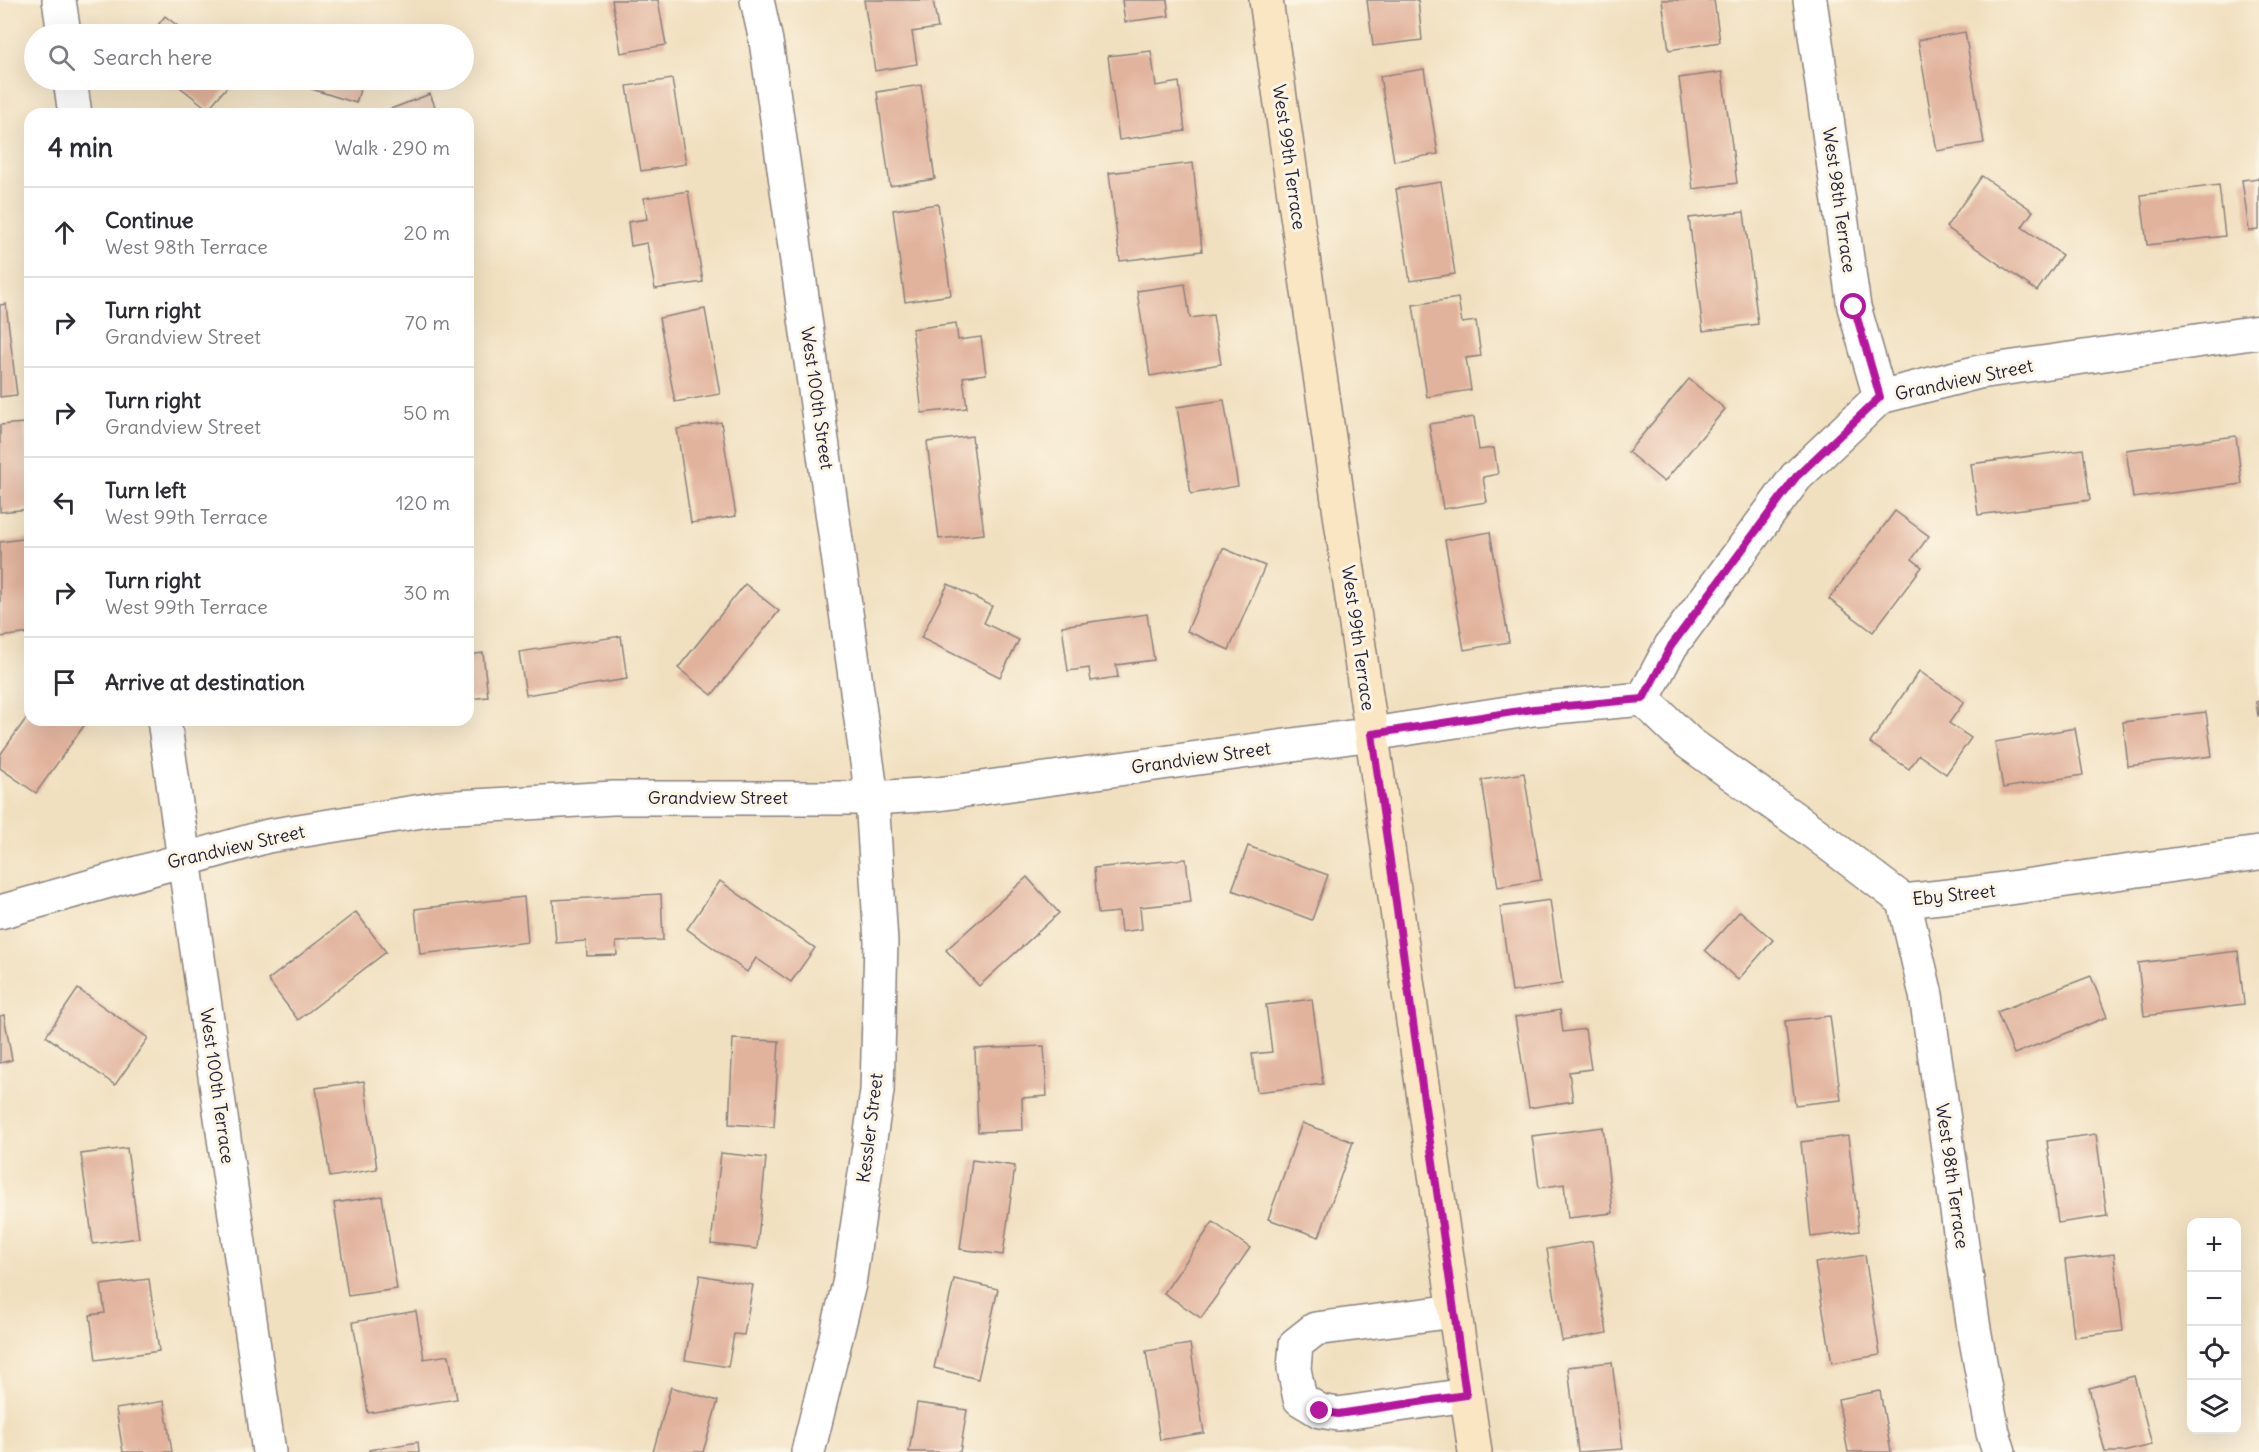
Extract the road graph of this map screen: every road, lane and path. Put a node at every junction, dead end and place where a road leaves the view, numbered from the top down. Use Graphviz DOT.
graph roads {
  1 [pos="59,0"];
  2 [pos="757,0"];
  3 [pos="1266,0"];
  4 [pos="1810,0"];
  5 [pos="63,24"];
  6 [pos="71,90"];
  7 [pos="74,108"];
  8 [pos="2259,332"];
  9 [pos="1880,397"];
  10 [pos="1643,699"];
  11 [pos="165,726"];
  12 [pos="1372,734"];
  13 [pos="872,798"];
  14 [pos="2259,853"];
  15 [pos="184,858"];
  16 [pos="1904,901"];
  17 [pos="0,912"];
  18 [pos="1455,1311"];
  19 [pos="1466,1395"];
  20 [pos="269,1452"];
  21 [pos="808,1452"];
  22 [pos="1475,1452"];
  23 [pos="1999,1452"];
  1 -- 5 [label="street"];
  2 -- 13 [label="street, West 100th Street"];
  3 -- 12 [label="street, West 99th Terrace"];
  4 -- 9 [label="street, West 98th Terrace"];
  6 -- 7 [label="street"];
  8 -- 9 [label="street, Grandview Street"];
  9 -- 10 [label="street, Grandview Street"];
  10 -- 12 [label="street, Grandview Street"];
  10 -- 16 [label="street, Eby Street"];
  11 -- 15 [label="street, West 100th Terrace"];
  12 -- 13 [label="street, Grandview Street"];
  12 -- 18 [label="street, West 99th Terrace"];
  13 -- 15 [label="street, Grandview Street"];
  13 -- 21 [label="street, Kessler Street"];
  14 -- 16 [label="street, Eby Street"];
  15 -- 17 [label="street, Grandview Street"];
  15 -- 20 [label="street, West 100th Terrace"];
  16 -- 23 [label="street, West 98th Terrace"];
  18 -- 19 [label="street, West 99th Terrace"];
  18 -- 19 [label="street"];
  19 -- 22 [label="street, West 99th Terrace"];
}
